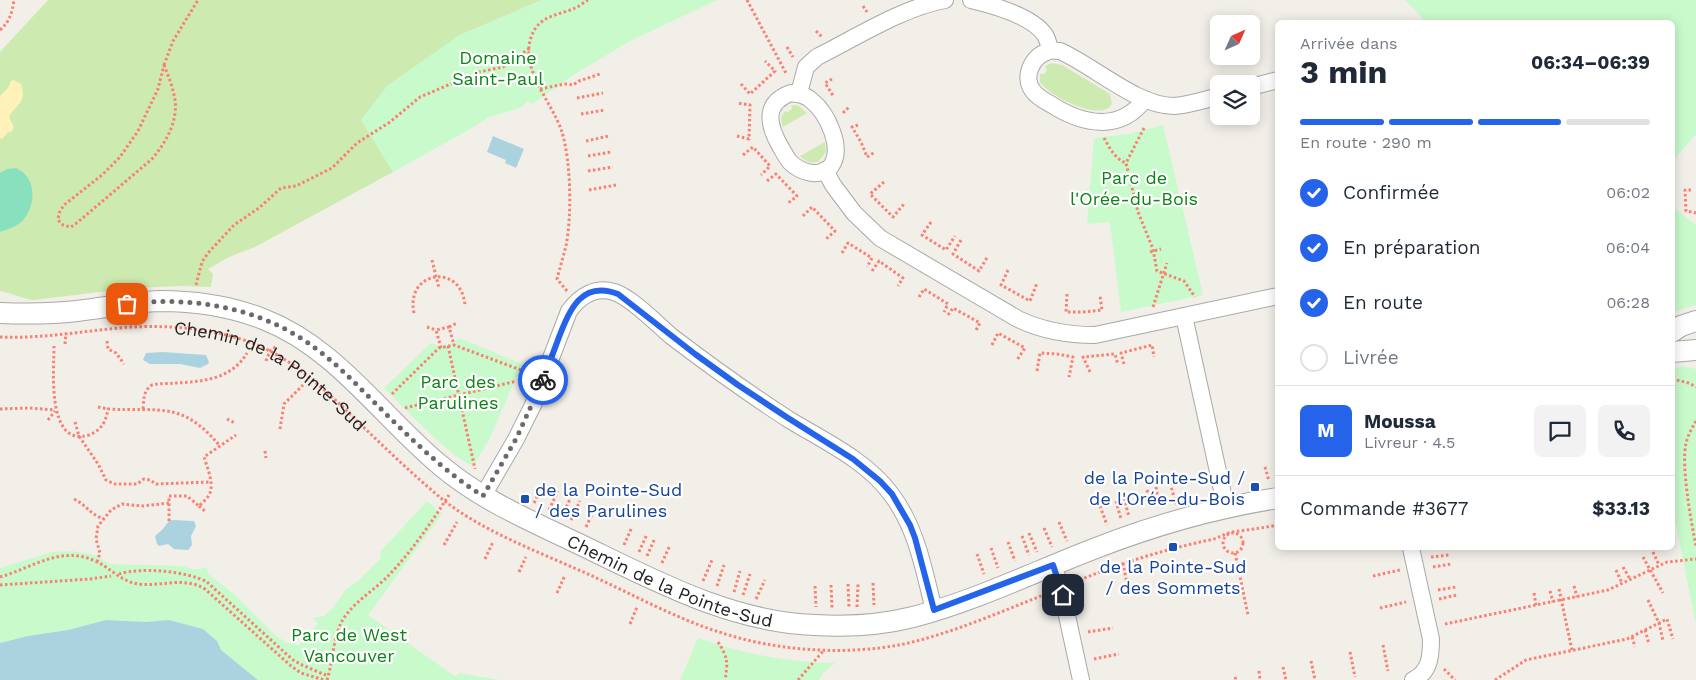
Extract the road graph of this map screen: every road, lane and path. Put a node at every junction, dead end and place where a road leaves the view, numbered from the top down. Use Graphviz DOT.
graph roads {
  1 [pos="14,0"];
  2 [pos="198,0"];
  3 [pos="588,0"];
  4 [pos="748,0"];
  5 [pos="945,0"];
  6 [pos="971,0"];
  7 [pos="0,30"];
  8 [pos="530,48"];
  9 [pos="1050,50"];
  10 [pos="765,61"];
  11 [pos="164,64"];
  12 [pos="600,74"];
  13 [pos="832,78"];
  14 [pos="1275,81"];
  15 [pos="741,84"];
  16 [pos="1260,85"];
  17 [pos="795,87"];
  18 [pos="540,89"];
  19 [pos="603,93"];
  20 [pos="577,98"];
  21 [pos="1210,98"];
  22 [pos="1145,99"];
  23 [pos="737,103"];
  24 [pos="850,107"];
  25 [pos="605,110"];
  26 [pos="581,114"];
  27 [pos="858,125"];
  28 [pos="1144,128"];
  29 [pos="1102,135"];
  30 [pos="609,136"];
  31 [pos="737,136"];
  32 [pos="586,141"];
  33 [pos="611,152"];
  34 [pos="875,152"];
  35 [pos="743,155"];
  36 [pos="588,156"];
  37 [pos="1126,162"];
  38 [pos="613,167"];
  39 [pos="825,170"];
  40 [pos="588,171"];
  41 [pos="761,175"];
  42 [pos="767,181"];
  43 [pos="884,182"];
  44 [pos="616,185"];
  45 [pos="589,190"];
  46 [pos="1691,190"];
  47 [pos="787,204"];
  48 [pos="904,204"];
  49 [pos="1696,213"];
  50 [pos="803,216"];
  51 [pos="931,222"];
  52 [pos="955,236"];
  53 [pos="826,239"];
  54 [pos="961,240"];
  55 [pos="1161,249"];
  56 [pos="1152,252"];
  57 [pos="842,253"];
  58 [pos="988,256"];
  59 [pos="432,260"];
  60 [pos="1167,263"];
  61 [pos="867,268"];
  62 [pos="1008,270"];
  63 [pos="872,271"];
  64 [pos="1164,274"];
  65 [pos="436,276"];
  66 [pos="1037,283"];
  67 [pos="898,286"];
  68 [pos="439,288"];
  69 [pos="195,289"];
  70 [pos="566,290"];
  71 [pos="1068,294"];
  72 [pos="1100,296"];
  73 [pos="919,297"];
  74 [pos="1275,297"];
  75 [pos="1196,298"];
  76 [pos="465,305"];
  77 [pos="1153,308"];
  78 [pos="944,312"];
  79 [pos="0,313"];
  80 [pos="414,313"];
  81 [pos="948,315"];
  82 [pos="1184,316"];
  83 [pos="1696,320"];
  84 [pos="457,322"];
  85 [pos="66,325"];
  86 [pos="427,327"];
  87 [pos="449,327"];
  88 [pos="436,330"];
  89 [pos="1675,330"];
  90 [pos="975,332"];
  91 [pos="66,334"];
  92 [pos="0,336"];
  93 [pos="280,340"];
  94 [pos="107,341"];
  95 [pos="65,344"];
  96 [pos="454,345"];
  97 [pos="992,345"];
  98 [pos="54,346"];
  99 [pos="448,346"];
  100 [pos="441,348"];
  101 [pos="1696,350"];
  102 [pos="270,351"];
  103 [pos="1675,352"];
  104 [pos="247,353"];
  105 [pos="1154,357"];
  106 [pos="1018,360"];
  107 [pos="266,362"];
  108 [pos="124,364"];
  109 [pos="1124,364"];
  110 [pos="1118,365"];
  111 [pos="521,370"];
  112 [pos="1037,371"];
  113 [pos="1090,372"];
  114 [pos="1069,377"];
  115 [pos="1675,380"];
  116 [pos="517,381"];
  117 [pos="303,385"];
  118 [pos="1696,387"];
  119 [pos="458,395"];
  120 [pos="389,396"];
  121 [pos="98,407"];
  122 [pos="402,408"];
  123 [pos="0,409"];
  124 [pos="108,409"];
  125 [pos="143,409"];
  126 [pos="55,410"];
  127 [pos="228,419"];
  128 [pos="48,420"];
  129 [pos="1696,421"];
  130 [pos="75,422"];
  131 [pos="235,423"];
  132 [pos="280,429"];
  133 [pos="236,435"];
  134 [pos="79,436"];
  135 [pos="220,446"];
  136 [pos="265,451"];
  137 [pos="266,458"];
  138 [pos="1265,467"];
  139 [pos="476,469"];
  140 [pos="210,482"];
  141 [pos="1170,483"];
  142 [pos="543,485"];
  143 [pos="426,486"];
  144 [pos="1156,487"];
  145 [pos="1147,490"];
  146 [pos="558,491"];
  147 [pos="1273,491"];
  148 [pos="483,496"];
  149 [pos="571,497"];
  150 [pos="1124,498"];
  151 [pos="74,499"];
  152 [pos="1116,500"];
  153 [pos="445,501"];
  154 [pos="580,501"];
  155 [pos="169,503"];
  156 [pos="534,503"];
  157 [pos="1176,504"];
  158 [pos="199,506"];
  159 [pos="1100,506"];
  160 [pos="595,508"];
  161 [pos="1159,508"];
  162 [pos="1226,508"];
  163 [pos="549,510"];
  164 [pos="1153,510"];
  165 [pos="206,512"];
  166 [pos="562,516"];
  167 [pos="1129,517"];
  168 [pos="103,519"];
  169 [pos="1122,519"];
  170 [pos="571,520"];
  171 [pos="169,521"];
  172 [pos="457,522"];
  173 [pos="1059,522"];
  174 [pos="1107,524"];
  175 [pos="1275,526"];
  176 [pos="586,527"];
  177 [pos="632,527"];
  178 [pos="1044,528"];
  179 [pos="1232,532"];
  180 [pos="1029,533"];
  181 [pos="647,534"];
  182 [pos="1022,536"];
  183 [pos="655,538"];
  184 [pos="1067,541"];
  185 [pos="493,542"];
  186 [pos="1008,542"];
  187 [pos="444,545"];
  188 [pos="624,545"];
  189 [pos="670,545"];
  190 [pos="1696,546"];
  191 [pos="991,548"];
  192 [pos="1411,550"];
  193 [pos="639,552"];
  194 [pos="1037,552"];
  195 [pos="1653,552"];
  196 [pos="1235,553"];
  197 [pos="977,554"];
  198 [pos="1449,555"];
  199 [pos="647,556"];
  200 [pos="1029,556"];
  201 [pos="1053,556"];
  202 [pos="526,557"];
  203 [pos="1431,557"];
  204 [pos="1643,557"];
  205 [pos="485,559"];
  206 [pos="1696,559"];
  207 [pos="712,560"];
  208 [pos="1015,561"];
  209 [pos="97,562"];
  210 [pos="662,563"];
  211 [pos="1124,563"];
  212 [pos="1451,564"];
  213 [pos="724,565"];
  214 [pos="1659,565"];
  215 [pos="1433,567"];
  216 [pos="1623,567"];
  217 [pos="998,568"];
  218 [pos="1650,569"];
  219 [pos="1400,570"];
  220 [pos="1616,570"];
  221 [pos="740,571"];
  222 [pos="519,572"];
  223 [pos="119,574"];
  224 [pos="750,574"];
  225 [pos="984,574"];
  226 [pos="566,575"];
  227 [pos="111,576"];
  228 [pos="1373,576"];
  229 [pos="0,577"];
  230 [pos="1630,579"];
  231 [pos="703,580"];
  232 [pos="765,580"];
  233 [pos="1080,580"];
  234 [pos="873,583"];
  235 [pos="1622,583"];
  236 [pos="848,584"];
  237 [pos="858,584"];
  238 [pos="1128,584"];
  239 [pos="832,585"];
  240 [pos="0,586"];
  241 [pos="717,586"];
  242 [pos="816,586"];
  243 [pos="1574,586"];
  244 [pos="1456,587"];
  245 [pos="1559,589"];
  246 [pos="1438,590"];
  247 [pos="1550,590"];
  248 [pos="733,593"];
  249 [pos="1663,593"];
  250 [pos="557,594"];
  251 [pos="1534,594"];
  252 [pos="742,596"];
  253 [pos="1457,596"];
  254 [pos="1038,597"];
  255 [pos="1576,597"];
  256 [pos="756,599"];
  257 [pos="1439,599"];
  258 [pos="1561,600"];
  259 [pos="1648,600"];
  260 [pos="1407,602"];
  261 [pos="1553,602"];
  262 [pos="874,605"];
  263 [pos="1536,605"];
  264 [pos="637,607"];
  265 [pos="857,607"];
  266 [pos="816,608"];
  267 [pos="832,608"];
  268 [pos="849,608"];
  269 [pos="1380,608"];
  270 [pos="934,610"];
  271 [pos="1248,615"];
  272 [pos="1659,623"];
  273 [pos="630,624"];
  274 [pos="1445,624"];
  275 [pos="1113,628"];
  276 [pos="1645,630"];
  277 [pos="1088,632"];
  278 [pos="1632,637"];
  279 [pos="1674,639"];
  280 [pos="1663,641"];
  281 [pos="718,642"];
  282 [pos="1649,644"];
  283 [pos="1383,645"];
  284 [pos="1635,647"];
  285 [pos="860,649"];
  286 [pos="824,650"];
  287 [pos="1572,650"];
  288 [pos="1350,652"];
  289 [pos="1119,654"];
  290 [pos="1094,659"];
  291 [pos="1312,660"];
  292 [pos="1282,667"];
  293 [pos="1444,670"];
  294 [pos="1388,671"];
  295 [pos="1259,672"];
  296 [pos="1355,677"];
  297 [pos="326,679"];
  298 [pos="725,680"];
  299 [pos="798,680"];
  300 [pos="1081,680"];
  301 [pos="1260,680"];
  302 [pos="1286,680"];
  303 [pos="1315,680"];
  304 [pos="1413,680"];
  305 [pos="1455,680"];
  306 [pos="1495,680"];
  1 -- 7 [label="path"];
  2 -- 11 [label="path"];
  3 -- 8 [label="path"];
  4 -- 17 [label="path"];
  5 -- 17 [label="street"];
  6 -- 9 [label="street"];
  8 -- 18 [label="path"];
  8 -- 69 [label="path"];
  9 -- 22 [label="street"];
  9 -- 22 [label="street"];
  10 -- 15 [label="path"];
  11 -- 11 [label="path"];
  12 -- 18 [label="path"];
  13 -- 24 [label="path"];
  14 -- 16 [label="street"];
  17 -- 39 [label="street"];
  17 -- 39 [label="street"];
  18 -- 70 [label="path"];
  19 -- 20 [label="path"];
  21 -- 22 [label="street"];
  23 -- 31 [label="path"];
  25 -- 26 [label="path"];
  27 -- 34 [label="path"];
  28 -- 37 [label="path"];
  29 -- 37 [label="path"];
  30 -- 32 [label="path"];
  33 -- 36 [label="path"];
  35 -- 41 [label="path"];
  37 -- 56 [label="path"];
  38 -- 40 [label="path"];
  39 -- 82 [label="street"];
  42 -- 47 [label="path"];
  43 -- 48 [label="path"];
  44 -- 45 [label="path"];
  46 -- 49 [label="path"];
  50 -- 53 [label="path"];
  51 -- 52 [label="path"];
  54 -- 58 [label="path"];
  55 -- 56 [label="path"];
  56 -- 64 [label="path"];
  57 -- 61 [label="path"];
  59 -- 65 [label="path"];
  60 -- 64 [label="path"];
  62 -- 66 [label="path"];
  63 -- 67 [label="path"];
  64 -- 75 [label="path"];
  64 -- 77 [label="path"];
  65 -- 68 [label="path"];
  65 -- 76 [label="path"];
  65 -- 80 [label="path"];
  71 -- 72 [label="path"];
  73 -- 78 [label="path"];
  74 -- 82 [label="street"];
  79 -- 148 [label="street, Chemin de la Pointe-Sud"];
  81 -- 90 [label="path"];
  82 -- 162 [label="street"];
  83 -- 89 [label="street"];
  84 -- 87 [label="path"];
  85 -- 91 [label="path"];
  86 -- 88 [label="path"];
  87 -- 88 [label="path"];
  87 -- 96 [label="path"];
  88 -- 100 [label="path"];
  91 -- 92 [label="path, Chemin de la Pointe-Sud"];
  91 -- 95 [label="path"];
  91 -- 102 [label="path, Chemin de la Pointe-Sud"];
  93 -- 102 [label="path"];
  94 -- 108 [label="path"];
  96 -- 99 [label="path"];
  96 -- 111 [label="path"];
  97 -- 106 [label="path"];
  98 -- 126 [label="path"];
  99 -- 100 [label="path"];
  99 -- 119 [label="path"];
  100 -- 120 [label="path"];
  101 -- 103 [label="street"];
  102 -- 107 [label="path"];
  102 -- 143 [label="path, Chemin de la Pointe-Sud"];
  104 -- 125 [label="path"];
  105 -- 109 [label="path"];
  110 -- 113 [label="path"];
  112 -- 114 [label="path"];
  115 -- 118 [label="path"];
  116 -- 119 [label="path"];
  117 -- 132 [label="path"];
  119 -- 122 [label="path"];
  119 -- 139 [label="path"];
  121 -- 124 [label="path"];
  123 -- 126 [label="path"];
  124 -- 125 [label="path"];
  124 -- 134 [label="path"];
  125 -- 135 [label="path"];
  126 -- 128 [label="path"];
  126 -- 134 [label="path"];
  127 -- 131 [label="path"];
  129 -- 190 [label="path"];
  130 -- 134 [label="path"];
  133 -- 135 [label="path"];
  134 -- 140 [label="path"];
  135 -- 140 [label="path"];
  136 -- 137 [label="path"];
  138 -- 147 [label="path"];
  140 -- 158 [label="path"];
  141 -- 157 [label="path"];
  142 -- 156 [label="path"];
  144 -- 161 [label="path"];
  145 -- 164 [label="path"];
  146 -- 163 [label="path"];
  147 -- 162 [label="street, Chemin de la Pointe-Sud"];
  148 -- 270 [label="street, Chemin de la Pointe-Sud"];
  148 -- 270 [label="street"];
  149 -- 166 [label="path"];
  150 -- 167 [label="path"];
  151 -- 168 [label="path"];
  152 -- 169 [label="path"];
  153 -- 297 [label="path"];
  154 -- 170 [label="path"];
  155 -- 158 [label="path"];
  155 -- 168 [label="path"];
  155 -- 171 [label="path"];
  158 -- 165 [label="path"];
  159 -- 174 [label="path"];
  160 -- 176 [label="path"];
  162 -- 201 [label="street, Chemin de la Pointe-Sud"];
  168 -- 209 [label="path"];
  172 -- 187 [label="path"];
  173 -- 184 [label="path"];
  175 -- 179 [label="path"];
  177 -- 188 [label="path"];
  178 -- 201 [label="path"];
  179 -- 196 [label="path"];
  179 -- 196 [label="path"];
  179 -- 211 [label="path"];
  180 -- 194 [label="path"];
  181 -- 193 [label="path"];
  182 -- 200 [label="path"];
  183 -- 199 [label="path"];
  185 -- 205 [label="path"];
  186 -- 208 [label="path"];
  189 -- 210 [label="path"];
  191 -- 217 [label="path"];
  192 -- 304 [label="street"];
  195 -- 214 [label="path"];
  196 -- 271 [label="path"];
  197 -- 225 [label="path"];
  198 -- 203 [label="path"];
  201 -- 270 [label="street, Chemin de la Pointe-Sud"];
  201 -- 300 [label="street"];
  202 -- 222 [label="path"];
  204 -- 218 [label="path"];
  206 -- 214 [label="path"];
  207 -- 231 [label="path"];
  209 -- 229 [label="path"];
  209 -- 297 [label="path"];
  211 -- 233 [label="path"];
  211 -- 238 [label="path"];
  212 -- 215 [label="path"];
  213 -- 241 [label="path"];
  214 -- 218 [label="path"];
  216 -- 230 [label="path"];
  218 -- 230 [label="path"];
  218 -- 249 [label="path"];
  219 -- 228 [label="path"];
  220 -- 235 [label="path"];
  221 -- 248 [label="path"];
  223 -- 297 [label="path"];
  224 -- 252 [label="path"];
  226 -- 250 [label="path"];
  227 -- 240 [label="path"];
  230 -- 235 [label="path"];
  232 -- 256 [label="path"];
  234 -- 262 [label="path"];
  235 -- 255 [label="path"];
  236 -- 268 [label="path"];
  237 -- 265 [label="path"];
  239 -- 267 [label="path"];
  242 -- 266 [label="path"];
  243 -- 255 [label="path"];
  244 -- 246 [label="path"];
  245 -- 258 [label="path"];
  247 -- 261 [label="path"];
  251 -- 263 [label="path"];
  253 -- 257 [label="path"];
  254 -- 285 [label="path"];
  255 -- 258 [label="path"];
  258 -- 261 [label="path"];
  258 -- 287 [label="path"];
  259 -- 272 [label="path"];
  260 -- 269 [label="path"];
  261 -- 263 [label="path"];
  263 -- 274 [label="path"];
  264 -- 273 [label="path"];
  272 -- 276 [label="path"];
  272 -- 279 [label="path"];
  272 -- 280 [label="path"];
  275 -- 277 [label="path"];
  276 -- 278 [label="path"];
  276 -- 282 [label="path"];
  278 -- 284 [label="path"];
  278 -- 287 [label="path"];
  281 -- 298 [label="path"];
  283 -- 294 [label="path"];
  286 -- 299 [label="path"];
  287 -- 306 [label="path"];
  288 -- 296 [label="path"];
  289 -- 290 [label="path"];
  291 -- 303 [label="path"];
  292 -- 302 [label="path"];
  293 -- 305 [label="path"];
  295 -- 301 [label="path"];
}
